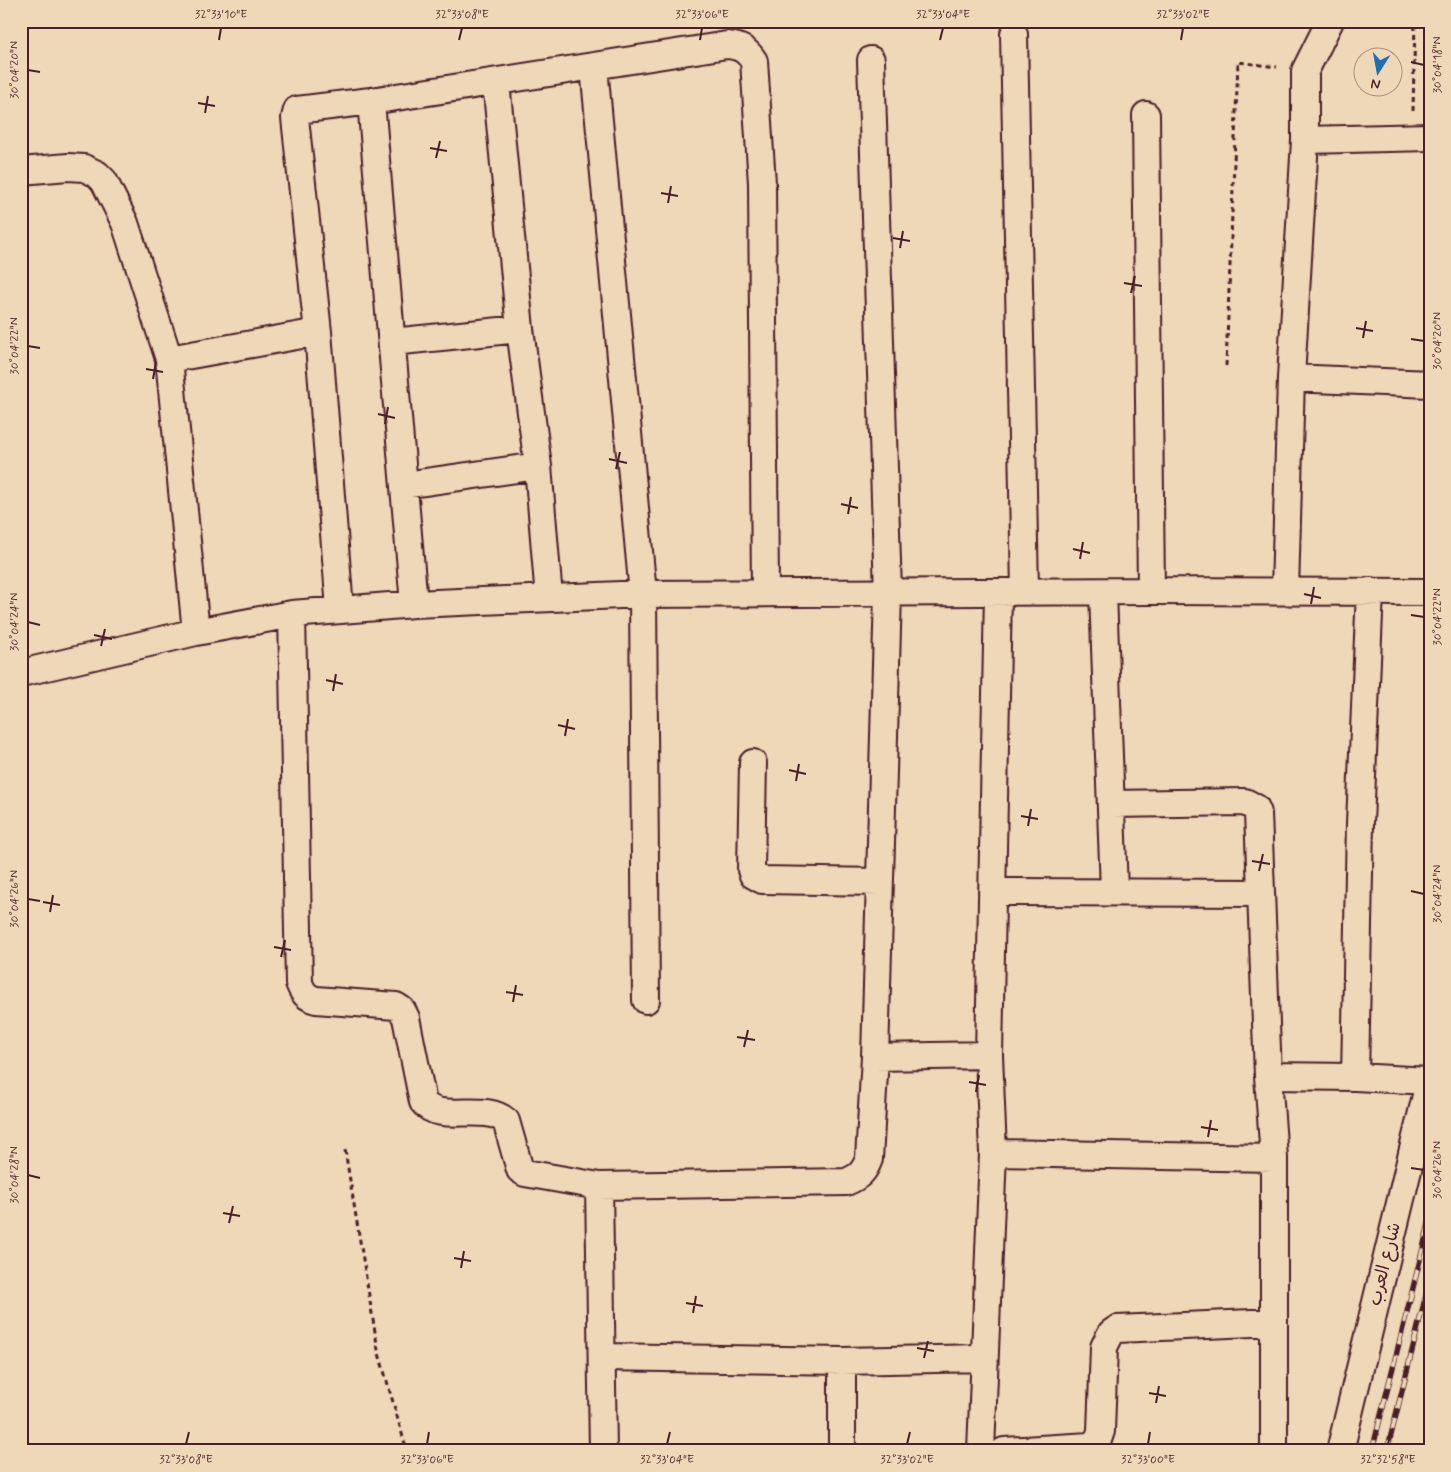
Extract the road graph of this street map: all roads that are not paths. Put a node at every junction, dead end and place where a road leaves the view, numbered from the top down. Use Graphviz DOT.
graph roads {
  1 [pos="1330,21"];
  2 [pos="1014,34"];
  3 [pos="871,60"];
  4 [pos="594,67"];
  5 [pos="496,82"];
  6 [pos="371,101"];
  7 [pos="1146,115"];
  8 [pos="1421,137"];
  9 [pos="1304,140"];
  10 [pos="21,171"];
  11 [pos="520,329"];
  12 [pos="318,332"];
  13 [pos="392,342"];
  14 [pos="169,359"];
  15 [pos="1291,378"];
  16 [pos="1430,384"];
  17 [pos="538,466"];
  18 [pos="404,485"];
  19 [pos="1025,591"];
  20 [pos="1151,591"];
  21 [pos="1285,591"];
  22 [pos="1370,591"];
  23 [pos="1430,592"];
  24 [pos="765,593"];
  25 [pos="888,593"];
  26 [pos="998,593"];
  27 [pos="1103,593"];
  28 [pos="643,594"];
  29 [pos="549,598"];
  30 [pos="414,604"];
  31 [pos="340,609"];
  32 [pos="292,614"];
  33 [pos="196,632"];
  34 [pos="21,672"];
  35 [pos="752,763"];
  36 [pos="1111,804"];
  37 [pos="879,882"];
  38 [pos="1114,891"];
  39 [pos="992,892"];
  40 [pos="1261,893"];
  41 [pos="646,1000"];
  42 [pos="989,1055"];
  43 [pos="875,1057"];
  44 [pos="1268,1076"];
  45 [pos="1356,1077"];
  46 [pos="1430,1080"];
  47 [pos="992,1153"];
  48 [pos="1274,1158"];
  49 [pos="599,1186"];
  50 [pos="1274,1322"];
  51 [pos="602,1357"];
  52 [pos="983,1358"];
  53 [pos="842,1361"];
  54 [pos="603,1451"];
  55 [pos="842,1451"];
  56 [pos="981,1451"];
  57 [pos="1004,1451"];
  58 [pos="1274,1451"];
  59 [pos="1340,1451"];
  1 -- 9 [label="street"];
  2 -- 19 [label="street"];
  3 -- 25 [label="street"];
  4 -- 5 [label="street"];
  4 -- 24 [label="street"];
  4 -- 28 [label="street"];
  5 -- 6 [label="street"];
  5 -- 11 [label="street"];
  6 -- 12 [label="street"];
  6 -- 13 [label="street"];
  7 -- 20 [label="street"];
  8 -- 9 [label="street"];
  9 -- 15 [label="street"];
  10 -- 14 [label="street"];
  11 -- 13 [label="street"];
  11 -- 17 [label="street"];
  12 -- 14 [label="street"];
  12 -- 31 [label="street"];
  13 -- 18 [label="street"];
  14 -- 33 [label="street"];
  15 -- 16 [label="street"];
  15 -- 21 [label="street"];
  17 -- 18 [label="street"];
  17 -- 29 [label="street"];
  18 -- 30 [label="street"];
  19 -- 26 [label="street"];
  19 -- 27 [label="street"];
  20 -- 21 [label="street"];
  20 -- 27 [label="street"];
  21 -- 22 [label="street"];
  22 -- 23 [label="street"];
  22 -- 45 [label="street"];
  24 -- 25 [label="street"];
  24 -- 28 [label="street"];
  25 -- 26 [label="street"];
  25 -- 37 [label="street"];
  26 -- 39 [label="street"];
  27 -- 36 [label="street"];
  28 -- 29 [label="street"];
  28 -- 41 [label="street"];
  29 -- 30 [label="street"];
  30 -- 31 [label="street"];
  31 -- 32 [label="street"];
  32 -- 33 [label="street"];
  32 -- 49 [label="street"];
  33 -- 34 [label="street"];
  35 -- 37 [label="street"];
  36 -- 38 [label="street"];
  36 -- 40 [label="street"];
  37 -- 43 [label="street"];
  38 -- 39 [label="street"];
  38 -- 40 [label="street"];
  39 -- 42 [label="street"];
  40 -- 44 [label="street"];
  42 -- 43 [label="street"];
  42 -- 47 [label="street"];
  43 -- 49 [label="street"];
  44 -- 45 [label="street"];
  44 -- 48 [label="street"];
  45 -- 46 [label="street"];
  46 -- 59 [label="street, شارع العرب"];
  47 -- 48 [label="street"];
  47 -- 52 [label="street"];
  48 -- 50 [label="street"];
  49 -- 51 [label="street"];
  50 -- 57 [label="street"];
  50 -- 58 [label="street"];
  51 -- 53 [label="street"];
  51 -- 54 [label="street"];
  52 -- 53 [label="street"];
  52 -- 56 [label="street"];
  53 -- 55 [label="street"];
}
